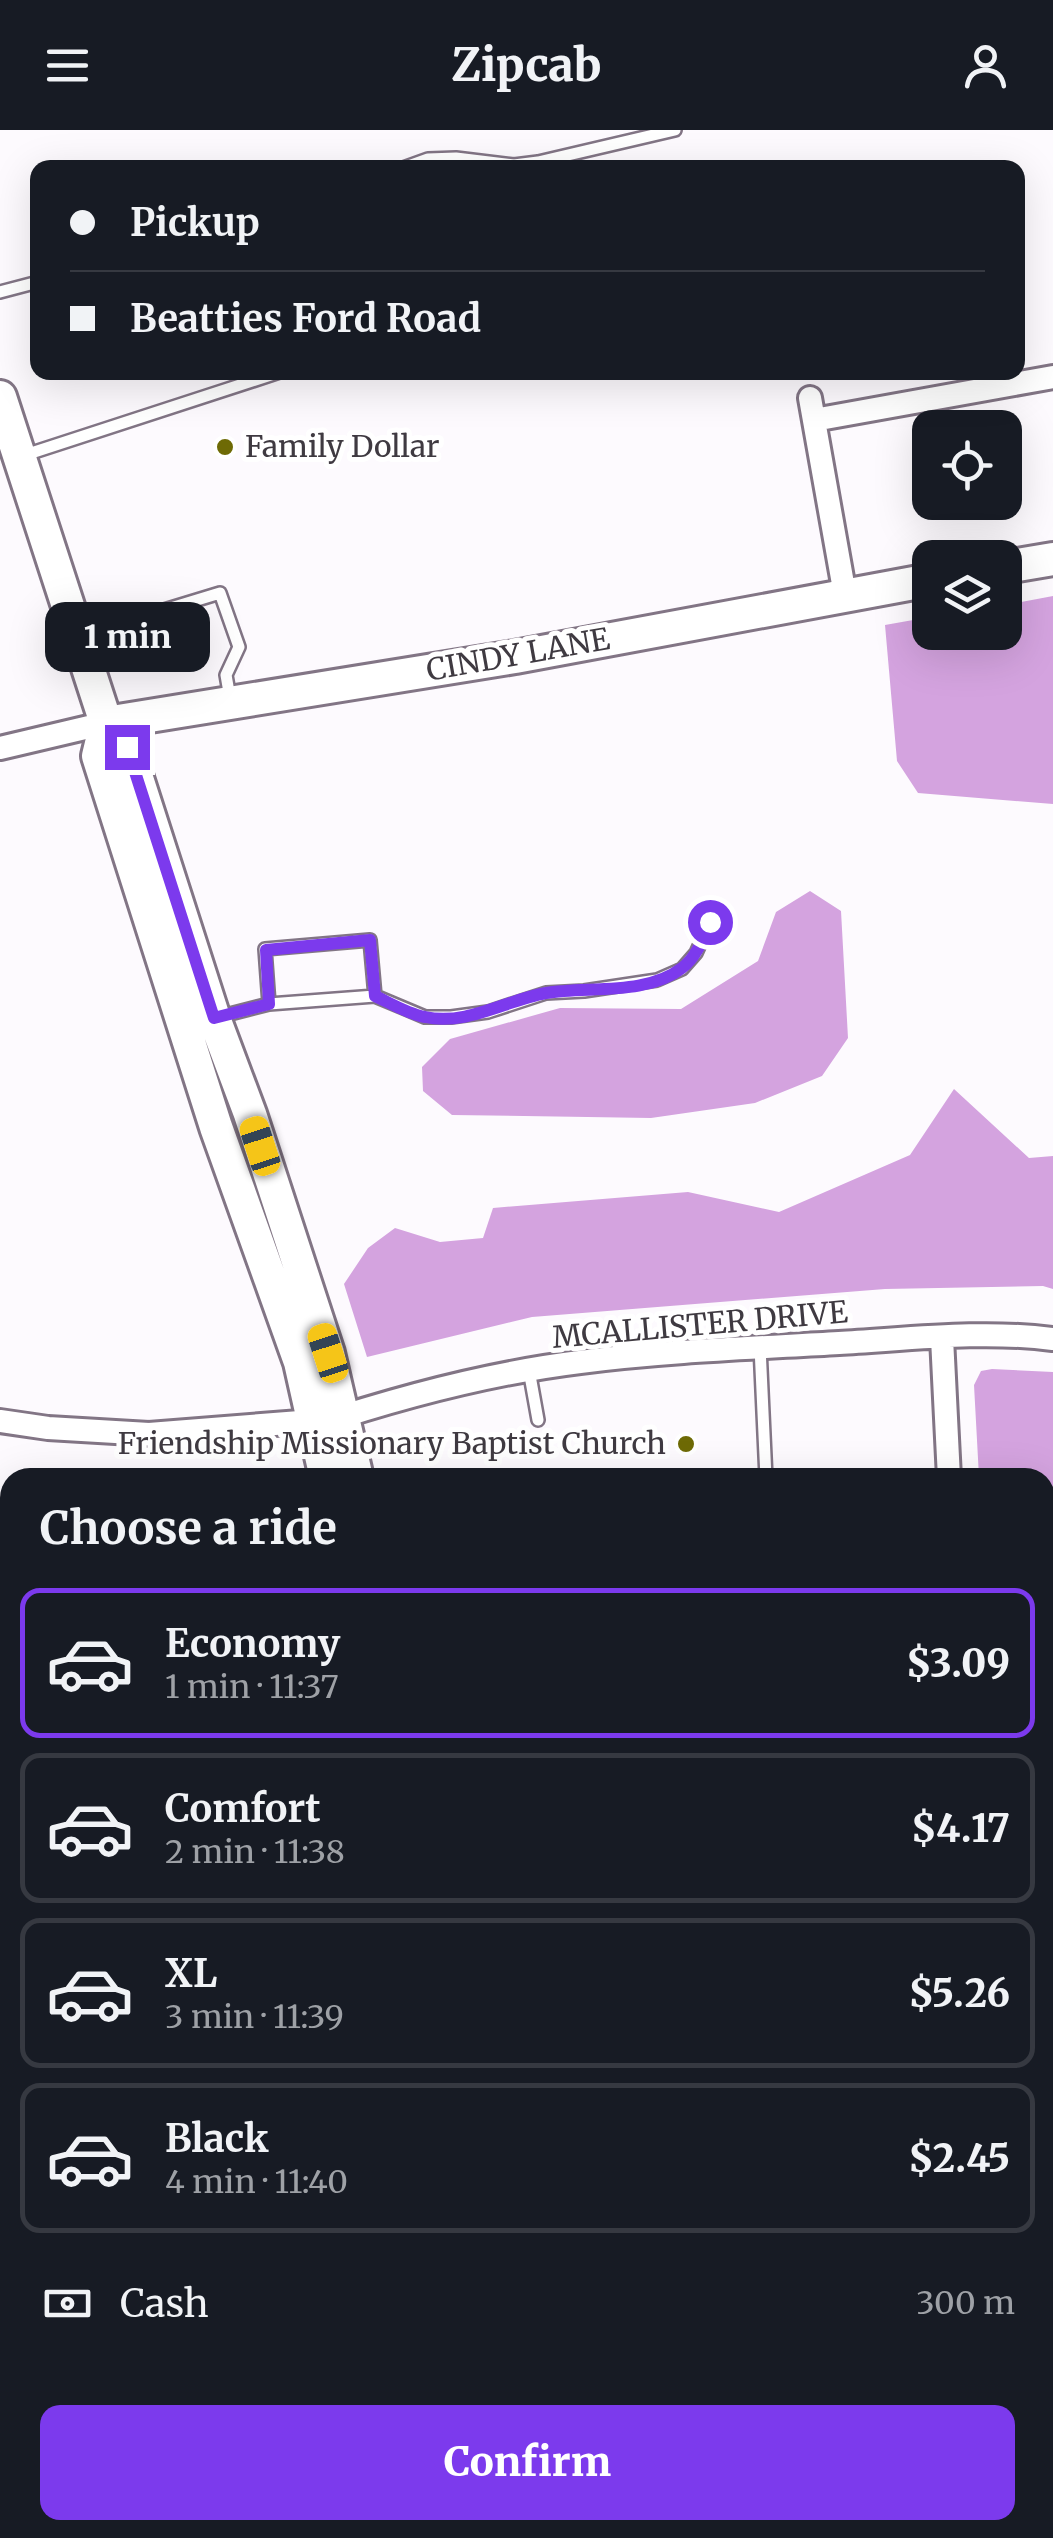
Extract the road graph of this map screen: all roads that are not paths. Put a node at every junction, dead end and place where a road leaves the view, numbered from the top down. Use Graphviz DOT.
graph roads {
  1 [pos="675,130"];
  2 [pos="425,160"];
  3 [pos="473,160"];
  4 [pos="537,160"];
  5 [pos="30,284"];
  6 [pos="0,292"];
  7 [pos="1053,376"];
  8 [pos="248,380"];
  9 [pos="1024,380"];
  10 [pos="1025,380"];
  11 [pos="0,397"];
  12 [pos="10,440"];
  13 [pos="1053,558"];
  14 [pos="1022,564"];
  15 [pos="912,583"];
  16 [pos="846,595"];
  17 [pos="78,637"];
  18 [pos="230,702"];
  19 [pos="106,723"];
  20 [pos="0,748"];
  21 [pos="710,922"];
  22 [pos="375,996"];
  23 [pos="269,1004"];
  24 [pos="214,1018"];
  25 [pos="942,1338"];
  26 [pos="1053,1340"];
  27 [pos="760,1347"];
  28 [pos="529,1370"];
  29 [pos="538,1420"];
  30 [pos="0,1421"];
  31 [pos="328,1421"];
  32 [pos="326,1468"];
  33 [pos="353,1468"];
  34 [pos="766,1468"];
  35 [pos="949,1468"];
  1 -- 4 [label="lane"];
  2 -- 3 [label="lane"];
  5 -- 6 [label="lane"];
  7 -- 10 [label="street"];
  8 -- 12 [label="lane"];
  9 -- 16 [label="street"];
  11 -- 12 [label="main road"];
  12 -- 17 [label="main road"];
  13 -- 14 [label="main road"];
  15 -- 16 [label="main road, CINDY LANE"];
  16 -- 18 [label="main road, CINDY LANE"];
  17 -- 18 [label="lane"];
  17 -- 19 [label="main road"];
  18 -- 19 [label="main road, CINDY LANE"];
  19 -- 20 [label="street"];
  19 -- 24 [label="main road"];
  19 -- 31 [label="main road"];
  21 -- 22 [label="lane"];
  22 -- 23 [label="lane"];
  22 -- 23 [label="lane"];
  23 -- 24 [label="lane"];
  24 -- 31 [label="main road"];
  25 -- 26 [label="street, MCALLISTER DRIVE"];
  25 -- 27 [label="street, MCALLISTER DRIVE"];
  25 -- 35 [label="street"];
  27 -- 28 [label="street, MCALLISTER DRIVE"];
  27 -- 34 [label="lane"];
  28 -- 29 [label="lane"];
  28 -- 31 [label="street, MCALLISTER DRIVE"];
  30 -- 31 [label="street, MCALLISTER DRIVE"];
  31 -- 32 [label="main road"];
  31 -- 33 [label="main road"];
}
